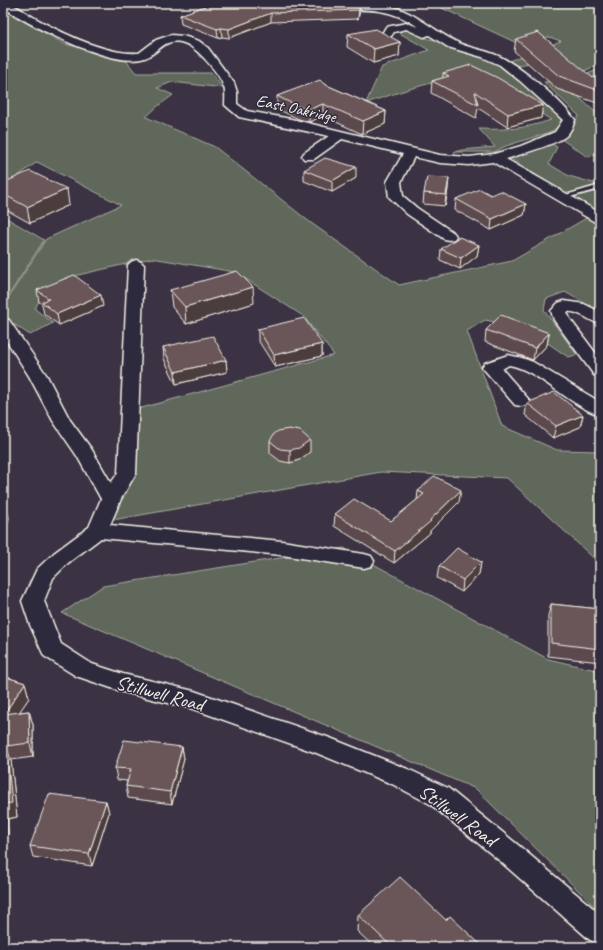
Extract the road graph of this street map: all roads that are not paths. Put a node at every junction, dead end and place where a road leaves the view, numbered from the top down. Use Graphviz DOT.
graph roads {
  1 [pos="4,3"];
  2 [pos="306,3"];
  3 [pos="385,37"];
  4 [pos="441,38"];
  5 [pos="339,134"];
  6 [pos="411,151"];
  7 [pos="309,156"];
  8 [pos="495,158"];
  9 [pos="600,187"];
  10 [pos="562,198"];
  11 [pos="600,219"];
  12 [pos="449,236"];
  13 [pos="136,265"];
  14 [pos="600,319"];
  15 [pos="3,323"];
  16 [pos="600,371"];
  17 [pos="521,401"];
  18 [pos="600,409"];
  19 [pos="111,499"];
  20 [pos="97,531"];
  21 [pos="364,561"];
  22 [pos="600,931"];
  1 -- 5 [label="street, East Oakridge"];
  2 -- 4 [label="street"];
  3 -- 4 [label="street"];
  4 -- 8 [label="street, East Oakridge"];
  5 -- 6 [label="street, East Oakridge"];
  5 -- 7 [label="street"];
  6 -- 8 [label="street, East Oakridge"];
  6 -- 12 [label="street"];
  8 -- 10 [label="street"];
  9 -- 10 [label="lane"];
  10 -- 11 [label="street"];
  13 -- 19 [label="street, Stillwell Road"];
  14 -- 16 [label="street"];
  15 -- 19 [label="street"];
  17 -- 18 [label="street"];
  19 -- 20 [label="street, Stillwell Road"];
  20 -- 21 [label="street"];
  20 -- 22 [label="street, Stillwell Road"];
}
